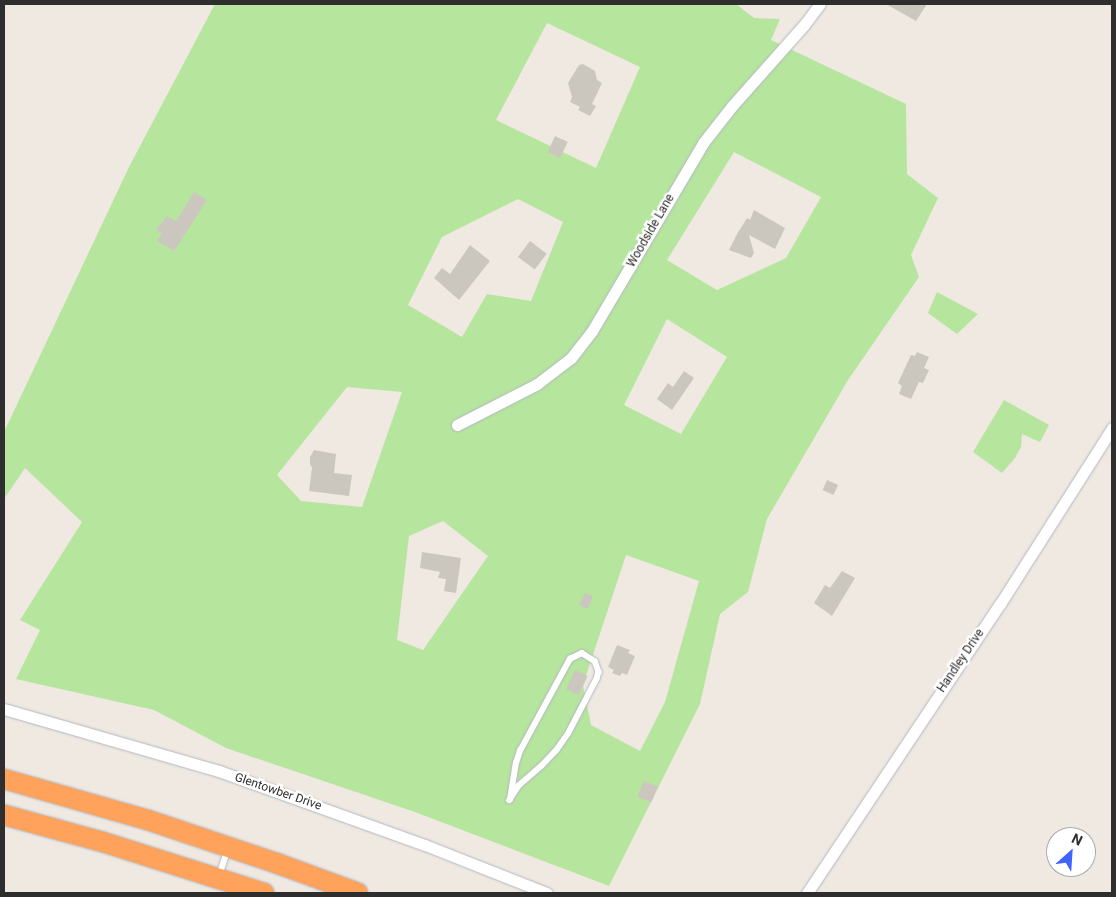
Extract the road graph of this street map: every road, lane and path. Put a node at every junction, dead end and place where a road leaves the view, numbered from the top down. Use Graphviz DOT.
graph roads {
  1 [pos="820,4"];
  2 [pos="457,426"];
  3 [pos="1112,428"];
  4 [pos="4,709"];
  5 [pos="4,780"];
  6 [pos="513,794"];
  7 [pos="4,814"];
  8 [pos="228,846"];
  9 [pos="218,878"];
  10 [pos="264,893"];
  11 [pos="358,893"];
  12 [pos="547,893"];
  13 [pos="807,893"];
  1 -- 2 [label="street, Woodside Lane"];
  3 -- 13 [label="street, Handley Drive"];
  4 -- 12 [label="street, Glentowber Drive"];
  5 -- 8 [label="highway"];
  6 -- 6 [label="lane"];
  7 -- 9 [label="highway"];
  8 -- 9 [label="lane"];
  8 -- 11 [label="highway"];
  9 -- 10 [label="highway"];
}
